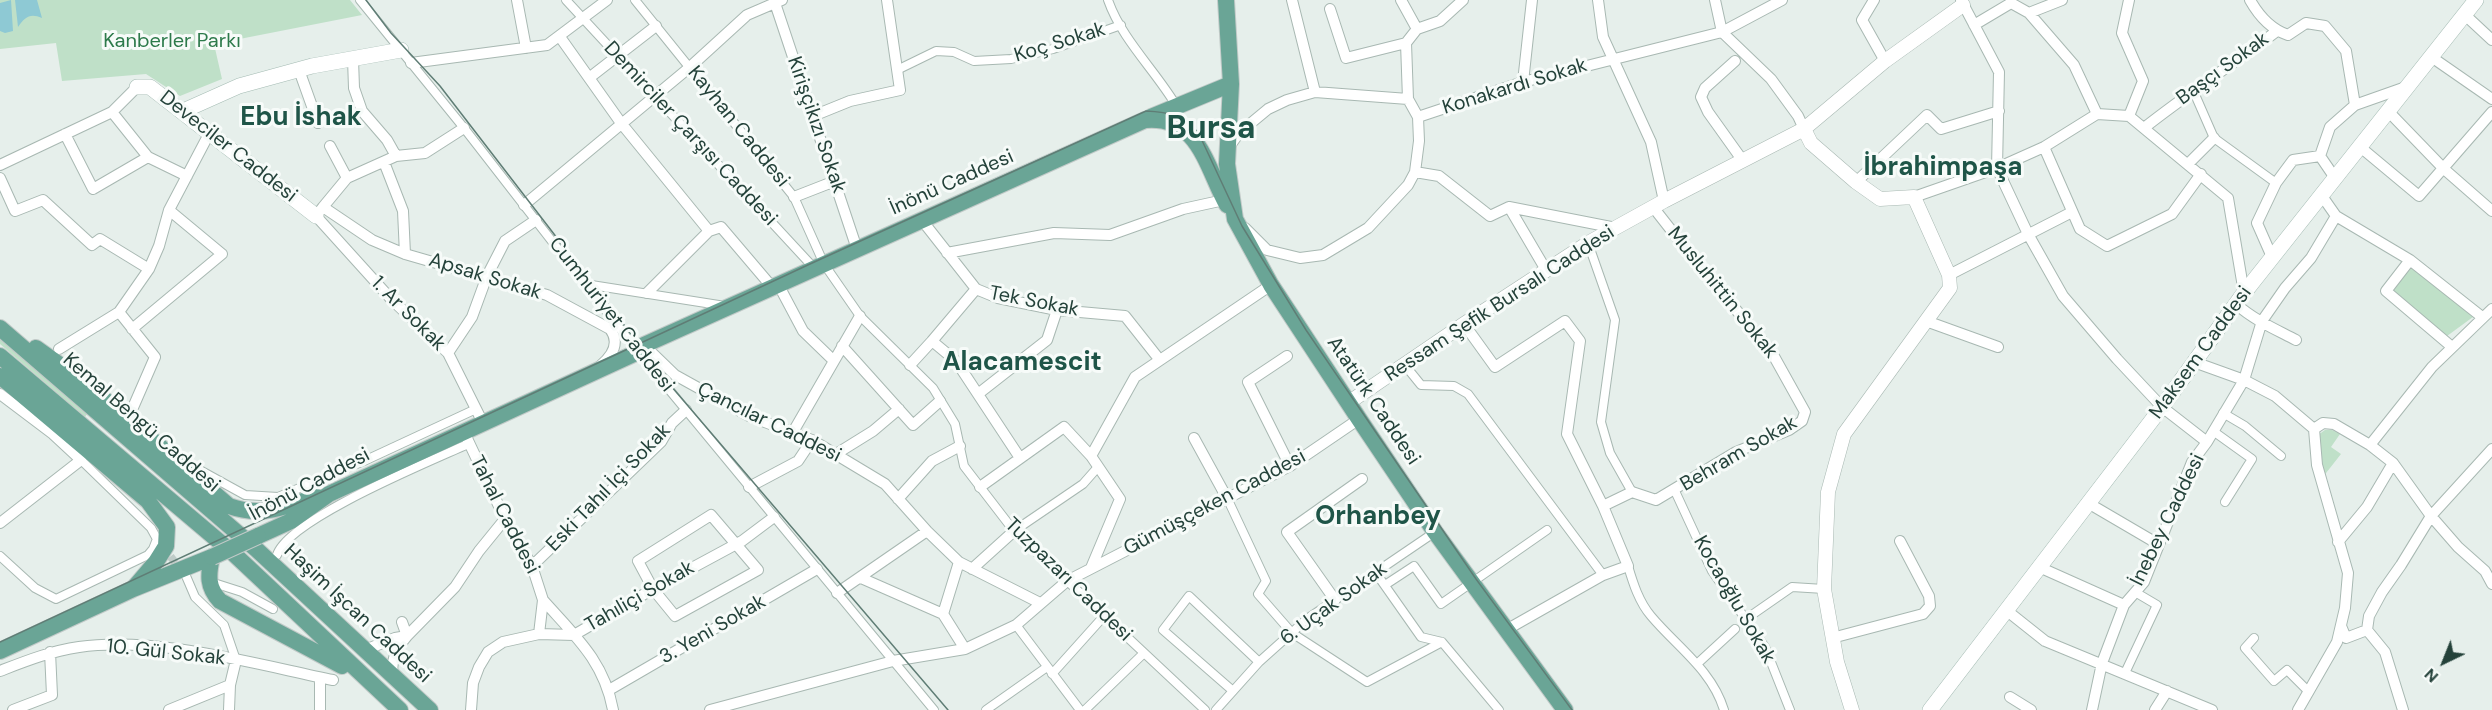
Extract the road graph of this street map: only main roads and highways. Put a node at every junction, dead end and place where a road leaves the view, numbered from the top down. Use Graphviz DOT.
graph roads {
  1 [pos="1226,0"];
  2 [pos="2476,0"];
  3 [pos="401,50"];
  4 [pos="1231,84"];
  5 [pos="137,87"];
  6 [pos="183,111"];
  7 [pos="1145,120"];
  8 [pos="320,212"];
  9 [pos="1235,219"];
  10 [pos="0,326"];
  11 [pos="0,356"];
  12 [pos="0,376"];
  13 [pos="329,494"];
  14 [pos="257,543"];
  15 [pos="234,554"];
  16 [pos="212,557"];
  17 [pos="133,589"];
  18 [pos="0,651"];
  19 [pos="382,694"];
  20 [pos="400,710"];
  21 [pos="430,710"];
  22 [pos="1565,710"];
  23 [pos="1930,710"];
  1 -- 4 [label="main road, Atatürk Caddesi"];
  2 -- 23 [label="main road, Maksem Caddesi"];
  3 -- 6 [label="main road"];
  4 -- 7 [label="main road"];
  4 -- 9 [label="main road, Atatürk Caddesi"];
  5 -- 6 [label="main road, Deveciler Caddesi"];
  6 -- 8 [label="main road, Deveciler Caddesi"];
  7 -- 9 [label="main road, İnönü Caddesi"];
  7 -- 13 [label="main road, İnönü Caddesi"];
  9 -- 22 [label="main road, Atatürk Caddesi"];
  10 -- 13 [label="main road"];
  10 -- 14 [label="main road, Kemal Bengü Caddesi"];
  11 -- 15 [label="main road, Kemal Bengü Caddesi"];
  12 -- 17 [label="main road"];
  13 -- 14 [label="main road, İnönü Caddesi"];
  14 -- 16 [label="main road, İnönü Caddesi, bridge"];
  14 -- 21 [label="main road, Haşim İşcan Caddesi"];
  15 -- 19 [label="main road, Haşim İşcan Caddesi"];
  16 -- 17 [label="main road, İnönü Caddesi"];
  16 -- 19 [label="main road"];
  17 -- 18 [label="main road, İnönü Caddesi"];
  19 -- 20 [label="main road, Haşim İşcan Caddesi"];
}
